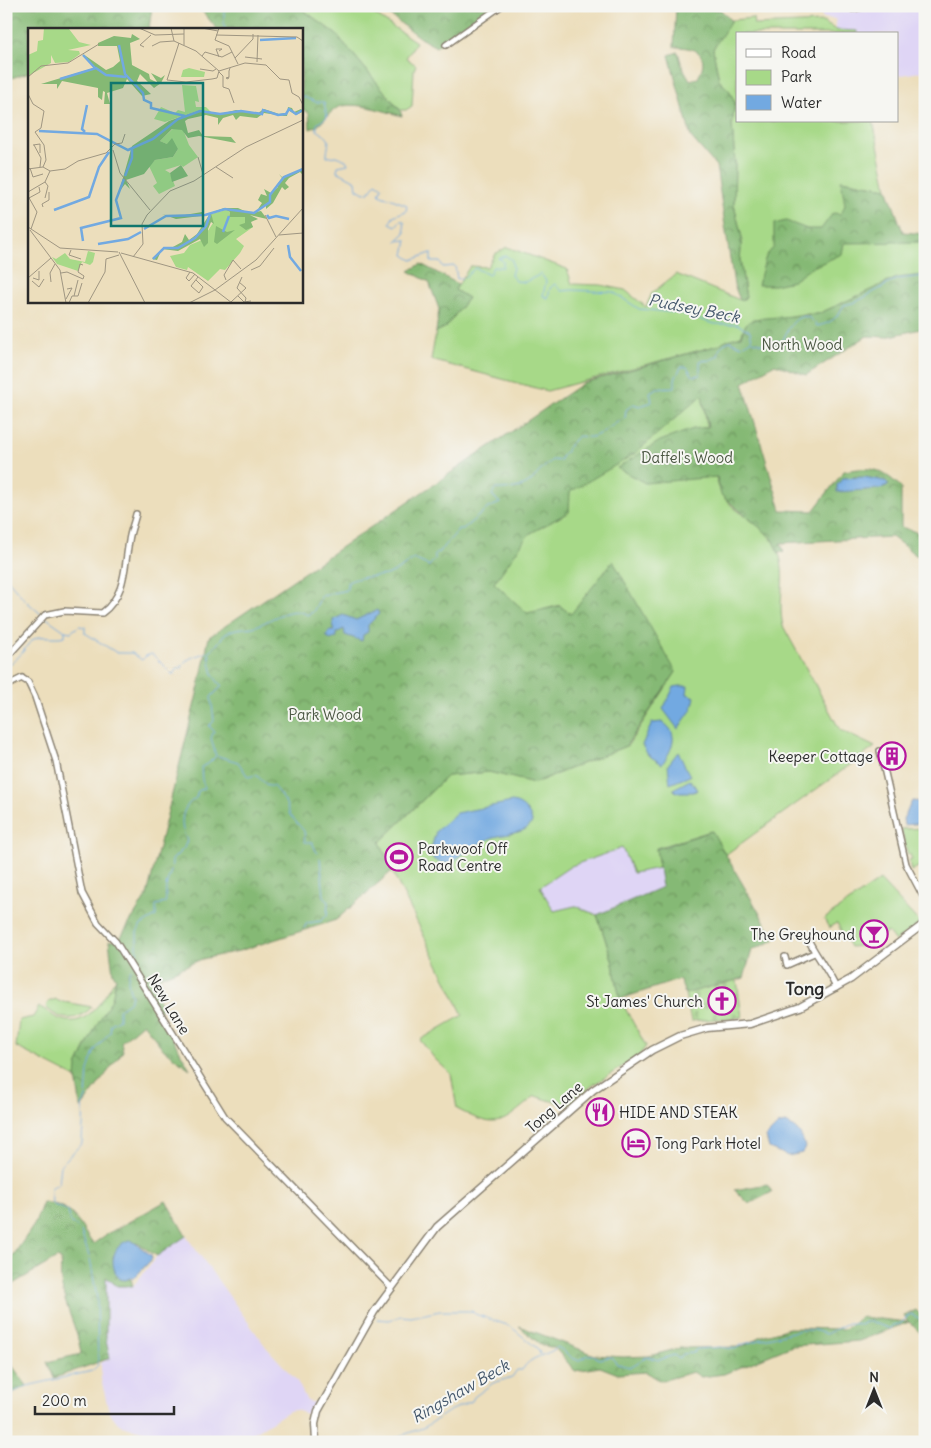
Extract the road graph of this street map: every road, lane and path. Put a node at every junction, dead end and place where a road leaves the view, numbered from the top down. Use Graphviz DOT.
graph roads {
  1 [pos="501,6"];
  2 [pos="866,6"];
  3 [pos="853,9"];
  4 [pos="446,45"];
  5 [pos="136,514"];
  6 [pos="6,658"];
  7 [pos="6,686"];
  8 [pos="880,751"];
  9 [pos="925,900"];
  10 [pos="925,923"];
  11 [pos="807,937"];
  12 [pos="814,953"];
  13 [pos="784,957"];
  14 [pos="836,988"];
  15 [pos="392,1288"];
  16 [pos="316,1442"];
  1 -- 4 [label="street"];
  2 -- 3 [label="street"];
  5 -- 6 [label="street"];
  7 -- 15 [label="street, New Lane"];
  8 -- 9 [label="street"];
  10 -- 14 [label="street, Tong Lane"];
  11 -- 12 [label="street"];
  12 -- 13 [label="street"];
  12 -- 14 [label="street"];
  14 -- 15 [label="street, Tong Lane"];
  15 -- 16 [label="street, Tong Lane"];
}
